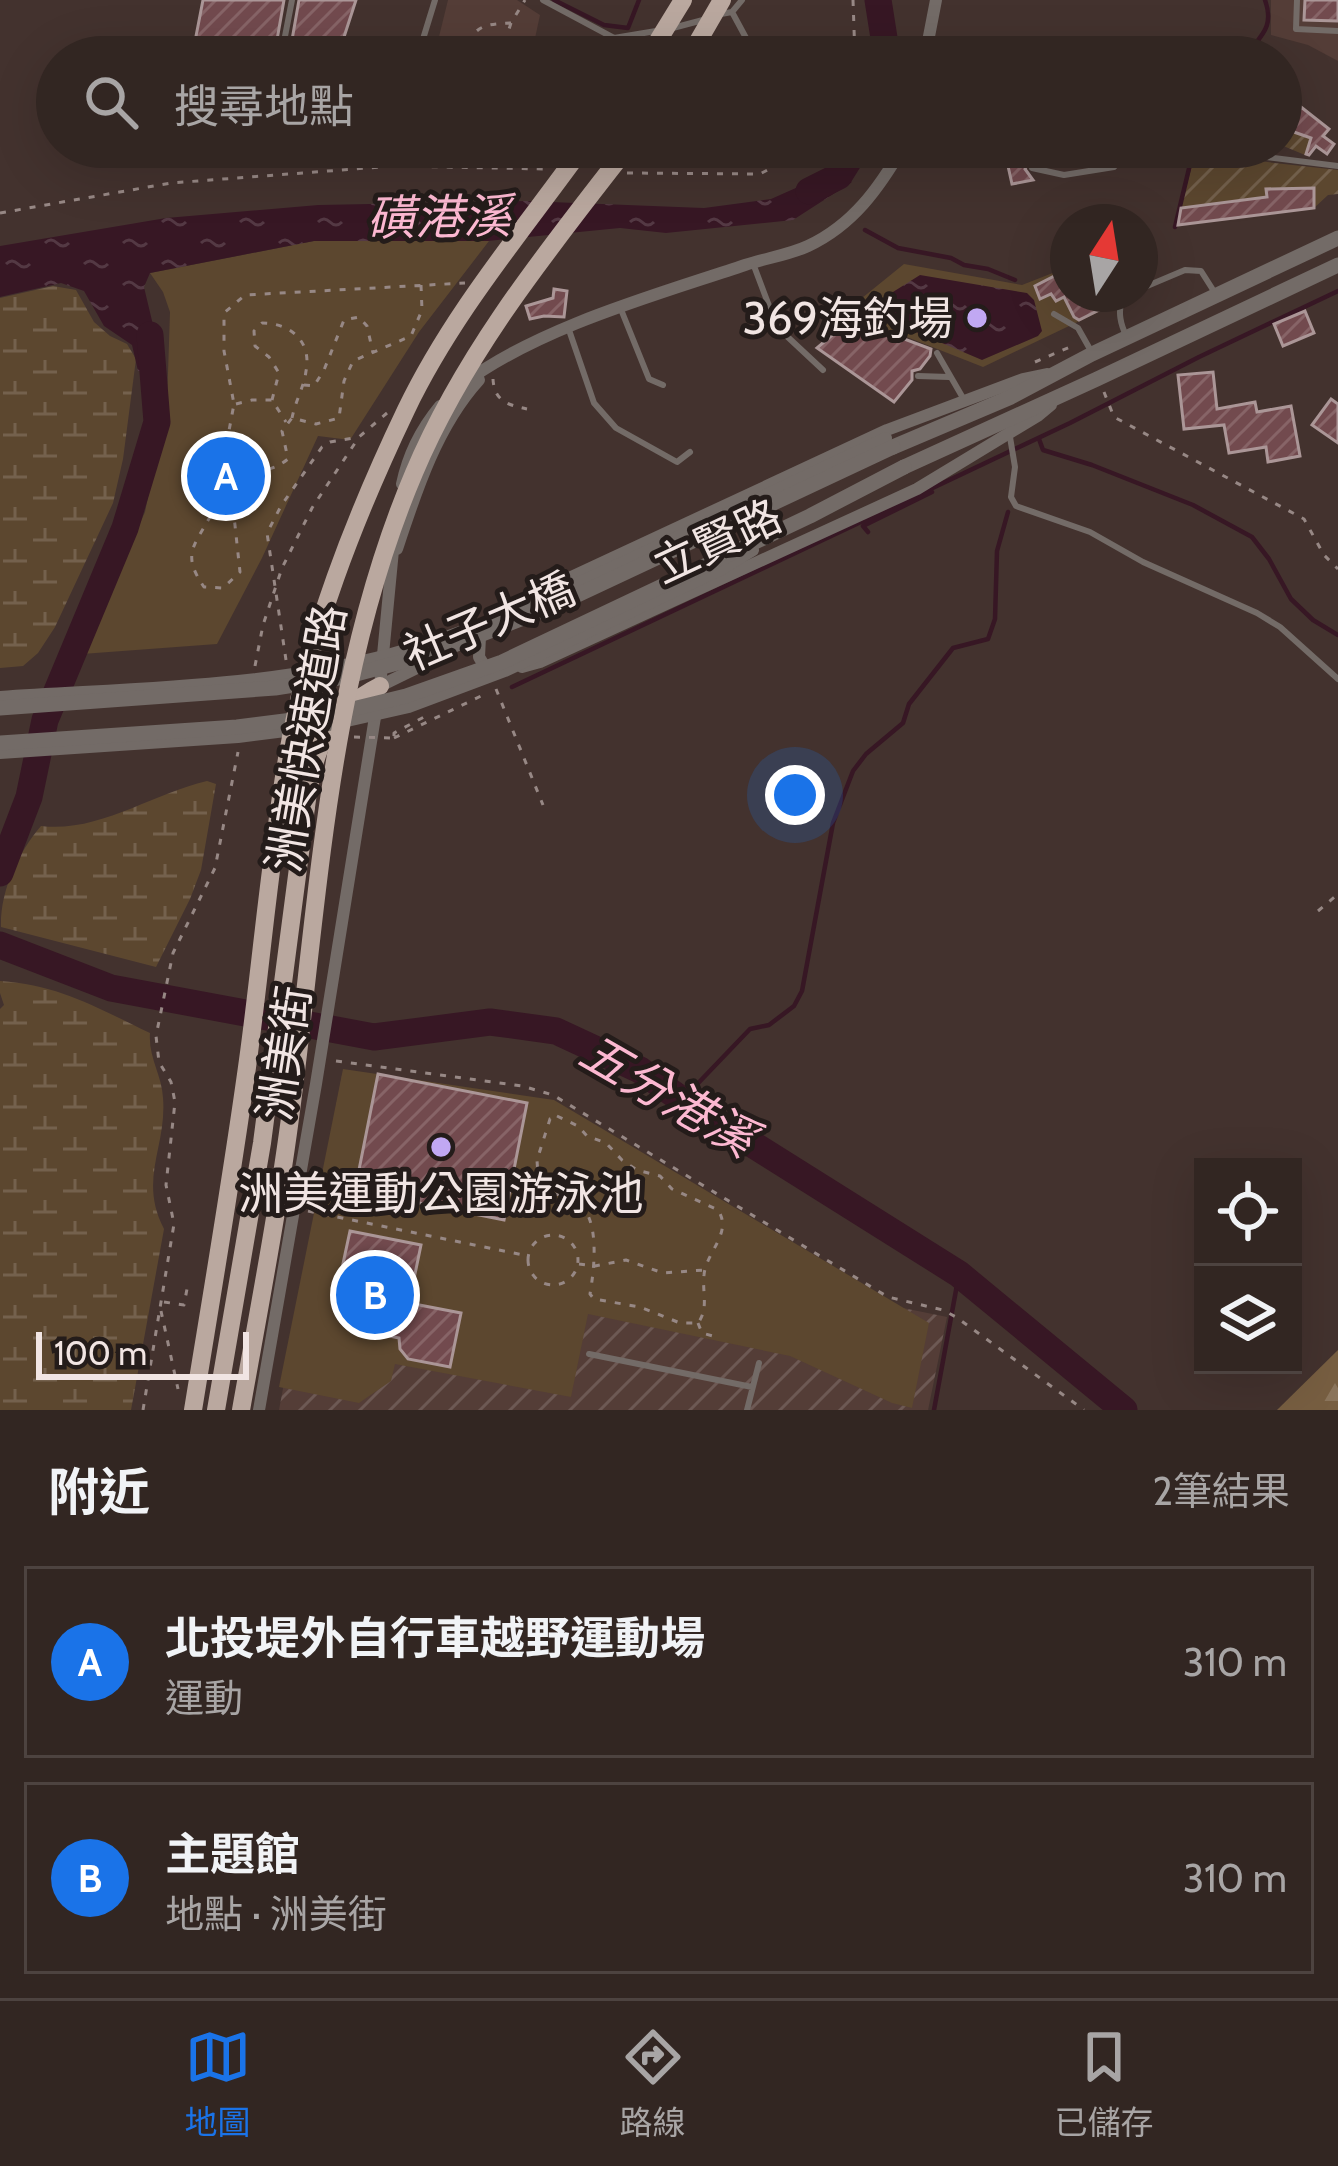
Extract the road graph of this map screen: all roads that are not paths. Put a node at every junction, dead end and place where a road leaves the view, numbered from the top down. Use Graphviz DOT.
graph roads {
  1 [pos="292,0"];
  2 [pos="435,0"];
  3 [pos="543,0"];
  4 [pos="683,0"];
  5 [pos="742,0"];
  6 [pos="936,0"];
  7 [pos="1297,0"];
  8 [pos="727,6"];
  9 [pos="1338,32"];
  10 [pos="285,36"];
  11 [pos="423,36"];
  12 [pos="610,36"];
  13 [pos="626,36"];
  14 [pos="661,36"];
  15 [pos="705,36"];
  16 [pos="744,36"];
  17 [pos="929,36"];
  18 [pos="1302,161"];
  19 [pos="1338,166"];
  20 [pos="567,168"];
  21 [pos="612,168"];
  22 [pos="891,168"];
  23 [pos="1032,168"];
  24 [pos="1108,168"];
  25 [pos="1338,238"];
  26 [pos="752,262"];
  27 [pos="1338,265"];
  28 [pos="1158,282"];
  29 [pos="1210,299"];
  30 [pos="620,308"];
  31 [pos="1118,312"];
  32 [pos="1054,314"];
  33 [pos="1215,323"];
  34 [pos="568,327"];
  35 [pos="1127,338"];
  36 [pos="937,353"];
  37 [pos="1093,354"];
  38 [pos="492,365"];
  39 [pos="824,370"];
  40 [pos="918,376"];
  41 [pos="950,377"];
  42 [pos="663,385"];
  43 [pos="1066,392"];
  44 [pos="963,408"];
  45 [pos="1010,433"];
  46 [pos="890,443"];
  47 [pos="690,452"];
  48 [pos="904,467"];
  49 [pos="810,516"];
  50 [pos="392,563"];
  51 [pos="480,638"];
  52 [pos="490,676"];
  53 [pos="1338,679"];
  54 [pos="380,686"];
  55 [pos="0,697"];
  56 [pos="376,707"];
  57 [pos="0,708"];
  58 [pos="0,742"];
  59 [pos="0,753"];
  60 [pos="305,807"];
  61 [pos="589,1354"];
  62 [pos="759,1363"];
  63 [pos="752,1387"];
  64 [pos="194,1410"];
  65 [pos="216,1410"];
  66 [pos="241,1410"];
  67 [pos="259,1410"];
  68 [pos="747,1410"];
  1 -- 10 [label="lane"];
  2 -- 11 [label="lane"];
  3 -- 12 [label="lane"];
  4 -- 14 [label="highway, bridge"];
  5 -- 8 [label="lane"];
  6 -- 17 [label="street"];
  7 -- 9 [label="lane"];
  8 -- 13 [label="lane"];
  8 -- 15 [label="highway, bridge"];
  8 -- 16 [label="lane"];
  18 -- 19 [label="lane"];
  20 -- 64 [label="highway, 洲美快速道路, bridge"];
  21 -- 66 [label="highway, 洲美快速道路, bridge"];
  22 -- 26 [label="street"];
  23 -- 24 [label="lane"];
  25 -- 29 [label="street, 立賢路"];
  26 -- 30 [label="street"];
  26 -- 39 [label="lane"];
  27 -- 33 [label="street, 立賢路"];
  28 -- 29 [label="lane"];
  29 -- 33 [label="street"];
  29 -- 35 [label="street, 立賢路"];
  30 -- 34 [label="street"];
  30 -- 42 [label="lane"];
  31 -- 35 [label="lane"];
  32 -- 37 [label="lane"];
  33 -- 43 [label="street, 立賢路"];
  34 -- 38 [label="street"];
  34 -- 47 [label="lane"];
  35 -- 37 [label="street, 立賢路"];
  36 -- 41 [label="lane"];
  37 -- 44 [label="street, 立賢路"];
  38 -- 50 [label="street"];
  38 -- 50 [label="street"];
  40 -- 41 [label="lane"];
  41 -- 44 [label="lane"];
  43 -- 45 [label="street, 立賢路"];
  43 -- 48 [label="street, 立賢路"];
  44 -- 46 [label="street, 立賢路"];
  44 -- 51 [label="street, 立賢路"];
  45 -- 52 [label="street, 立賢路"];
  45 -- 53 [label="lane"];
  46 -- 55 [label="street, bridge"];
  46 -- 57 [label="street, 社子大橋, bridge"];
  48 -- 49 [label="street, 社子大橋, bridge"];
  49 -- 58 [label="street, 社子大橋, bridge"];
  49 -- 59 [label="street, bridge"];
  50 -- 54 [label="street, 洲美街"];
  51 -- 52 [label="street"];
  51 -- 54 [label="street, 立賢路"];
  52 -- 56 [label="street, 立賢路"];
  54 -- 56 [label="street, 洲美街"];
  54 -- 60 [label="highway"];
  56 -- 60 [label="highway"];
  56 -- 67 [label="street, 洲美街"];
  60 -- 65 [label="highway, bridge"];
  61 -- 63 [label="lane"];
  62 -- 63 [label="lane"];
  63 -- 68 [label="lane"];
}
